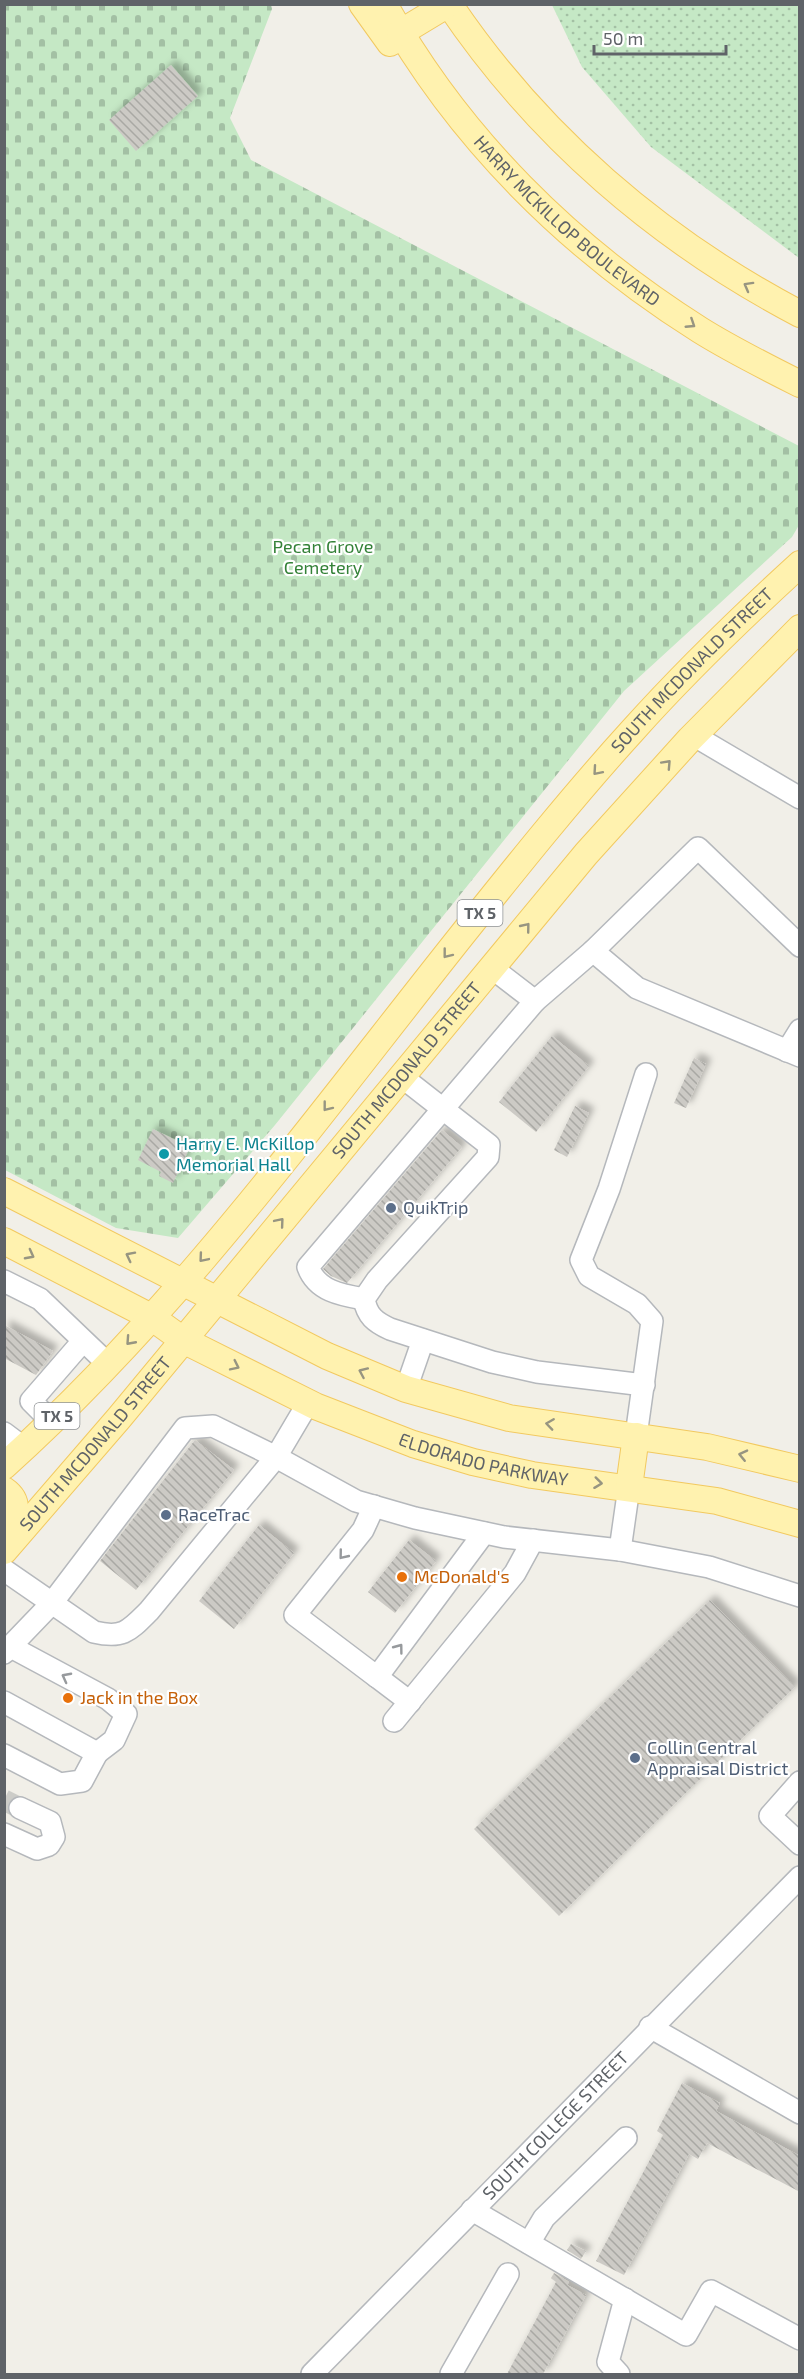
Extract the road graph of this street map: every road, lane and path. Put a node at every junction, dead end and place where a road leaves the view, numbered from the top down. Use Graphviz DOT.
graph roads {
  1 [pos="362,4"];
  2 [pos="384,4"];
  3 [pos="449,4"];
  4 [pos="468,4"];
  5 [pos="400,33"];
  6 [pos="458,115"];
  7 [pos="614,190"];
  8 [pos="800,314"];
  9 [pos="800,384"];
  10 [pos="800,564"];
  11 [pos="800,627"];
  12 [pos="693,735"];
  13 [pos="800,798"];
  14 [pos="800,946"];
  15 [pos="593,951"];
  16 [pos="492,968"];
  17 [pos="535,1001"];
  18 [pos="800,1030"];
  19 [pos="370,1052"];
  20 [pos="793,1053"];
  21 [pos="646,1074"];
  22 [pos="402,1077"];
  23 [pos="444,1110"];
  24 [pos="288,1157"];
  25 [pos="320,1174"];
  26 [pos="4,1191"];
  27 [pos="4,1241"];
  28 [pos="56,1268"];
  29 [pos="4,1281"];
  30 [pos="182,1283"];
  31 [pos="40,1299"];
  32 [pos="216,1299"];
  33 [pos="363,1299"];
  34 [pos="151,1317"];
  35 [pos="183,1340"];
  36 [pos="423,1340"];
  37 [pos="83,1341"];
  38 [pos="108,1364"];
  39 [pos="644,1385"];
  40 [pos="406,1389"];
  41 [pos="308,1403"];
  42 [pos="52,1422"];
  43 [pos="636,1436"];
  44 [pos="14,1440"];
  45 [pos="276,1457"];
  46 [pos="4,1466"];
  47 [pos="800,1469"];
  48 [pos="629,1487"];
  49 [pos="4,1491"];
  50 [pos="374,1506"];
  51 [pos="800,1524"];
  52 [pos="4,1529"];
  53 [pos="484,1533"];
  54 [pos="533,1540"];
  55 [pos="620,1550"];
  56 [pos="4,1551"];
  57 [pos="4,1570"];
  58 [pos="800,1596"];
  59 [pos="52,1603"];
  60 [pos="8,1650"];
  61 [pos="377,1677"];
  62 [pos="4,1702"];
  63 [pos="410,1702"];
  64 [pos="394,1721"];
  65 [pos="97,1753"];
  66 [pos="4,1755"];
  67 [pos="800,1782"];
  68 [pos="20,1808"];
  69 [pos="4,1834"];
  70 [pos="800,1844"];
  71 [pos="800,1877"];
  72 [pos="650,2027"];
  73 [pos="800,2113"];
  74 [pos="626,2138"];
  75 [pos="472,2210"];
  76 [pos="529,2243"];
  77 [pos="508,2274"];
  78 [pos="625,2299"];
  79 [pos="800,2339"];
  80 [pos="320,2372"];
  81 [pos="451,2374"];
  82 [pos="619,2374"];
  1 -- 6 [label="main road"];
  2 -- 5 [label="main road, HARRY MCKILLOP BOULEVARD"];
  3 -- 5 [label="main road"];
  3 -- 7 [label="main road"];
  4 -- 7 [label="main road"];
  5 -- 6 [label="main road, HARRY MCKILLOP BOULEVARD"];
  6 -- 9 [label="main road, HARRY MCKILLOP BOULEVARD, one-way"];
  8 -- 7 [label="main road, one-way"];
  10 -- 19 [label="main road, SOUTH MCDONALD STREET / TX 5, one-way"];
  11 -- 12 [label="main road, SOUTH MCDONALD STREET / TX 5"];
  12 -- 13 [label="street"];
  16 -- 12 [label="main road, SOUTH MCDONALD STREET / TX 5, one-way"];
  14 -- 15 [label="street"];
  15 -- 17 [label="street"];
  15 -- 20 [label="street"];
  16 -- 17 [label="street"];
  16 -- 22 [label="main road, SOUTH MCDONALD STREET / TX 5"];
  17 -- 23 [label="street"];
  18 -- 20 [label="street"];
  19 -- 22 [label="main road"];
  19 -- 24 [label="main road, SOUTH MCDONALD STREET / TX 5, one-way"];
  21 -- 39 [label="street"];
  22 -- 23 [label="street"];
  22 -- 25 [label="main road, SOUTH MCDONALD STREET / TX 5"];
  23 -- 33 [label="street"];
  23 -- 33 [label="street"];
  24 -- 25 [label="main road"];
  24 -- 30 [label="main road, SOUTH MCDONALD STREET / TX 5, one-way"];
  32 -- 25 [label="main road, SOUTH MCDONALD STREET / TX 5, one-way"];
  30 -- 26 [label="main road, one-way"];
  27 -- 28 [label="main road, ELDORADO PARKWAY, one-way"];
  28 -- 31 [label="street"];
  28 -- 34 [label="main road, ELDORADO PARKWAY"];
  29 -- 31 [label="street"];
  30 -- 32 [label="main road"];
  30 -- 34 [label="main road, SOUTH MCDONALD STREET / TX 5"];
  31 -- 37 [label="street"];
  32 -- 35 [label="main road, SOUTH MCDONALD STREET / TX 5"];
  40 -- 32 [label="main road, one-way"];
  33 -- 36 [label="street"];
  34 -- 35 [label="main road, ELDORADO PARKWAY"];
  34 -- 38 [label="main road, SOUTH MCDONALD STREET / TX 5, one-way"];
  35 -- 41 [label="main road, ELDORADO PARKWAY, one-way"];
  35 -- 56 [label="main road, SOUTH MCDONALD STREET / TX 5"];
  36 -- 39 [label="street"];
  36 -- 40 [label="street"];
  37 -- 38 [label="street"];
  37 -- 42 [label="street"];
  38 -- 42 [label="main road, SOUTH MCDONALD STREET / TX 5"];
  39 -- 43 [label="street"];
  43 -- 40 [label="main road, one-way"];
  41 -- 45 [label="street"];
  41 -- 48 [label="main road, ELDORADO PARKWAY, one-way"];
  42 -- 44 [label="main road, SOUTH MCDONALD STREET / TX 5"];
  47 -- 43 [label="main road, one-way"];
  43 -- 48 [label="main road"];
  44 -- 46 [label="main road, SOUTH MCDONALD STREET / TX 5"];
  45 -- 50 [label="street"];
  45 -- 59 [label="street"];
  45 -- 59 [label="street"];
  48 -- 51 [label="main road, ELDORADO PARKWAY"];
  48 -- 55 [label="street"];
  49 -- 52 [label="main road"];
  50 -- 53 [label="street"];
  50 -- 61 [label="street, one-way"];
  53 -- 54 [label="street"];
  61 -- 53 [label="street, one-way"];
  54 -- 55 [label="street"];
  54 -- 63 [label="street"];
  55 -- 58 [label="street"];
  57 -- 59 [label="street"];
  59 -- 60 [label="street"];
  65 -- 60 [label="street, one-way"];
  61 -- 63 [label="street"];
  62 -- 65 [label="street"];
  63 -- 64 [label="street"];
  65 -- 66 [label="street"];
  67 -- 70 [label="street"];
  68 -- 69 [label="street"];
  71 -- 72 [label="street, SOUTH COLLEGE STREET"];
  72 -- 73 [label="street"];
  72 -- 75 [label="street, SOUTH COLLEGE STREET"];
  74 -- 76 [label="street"];
  75 -- 76 [label="street"];
  75 -- 80 [label="street, SOUTH COLLEGE STREET"];
  76 -- 78 [label="street"];
  77 -- 81 [label="street"];
  78 -- 79 [label="street"];
  78 -- 82 [label="street"];
}
